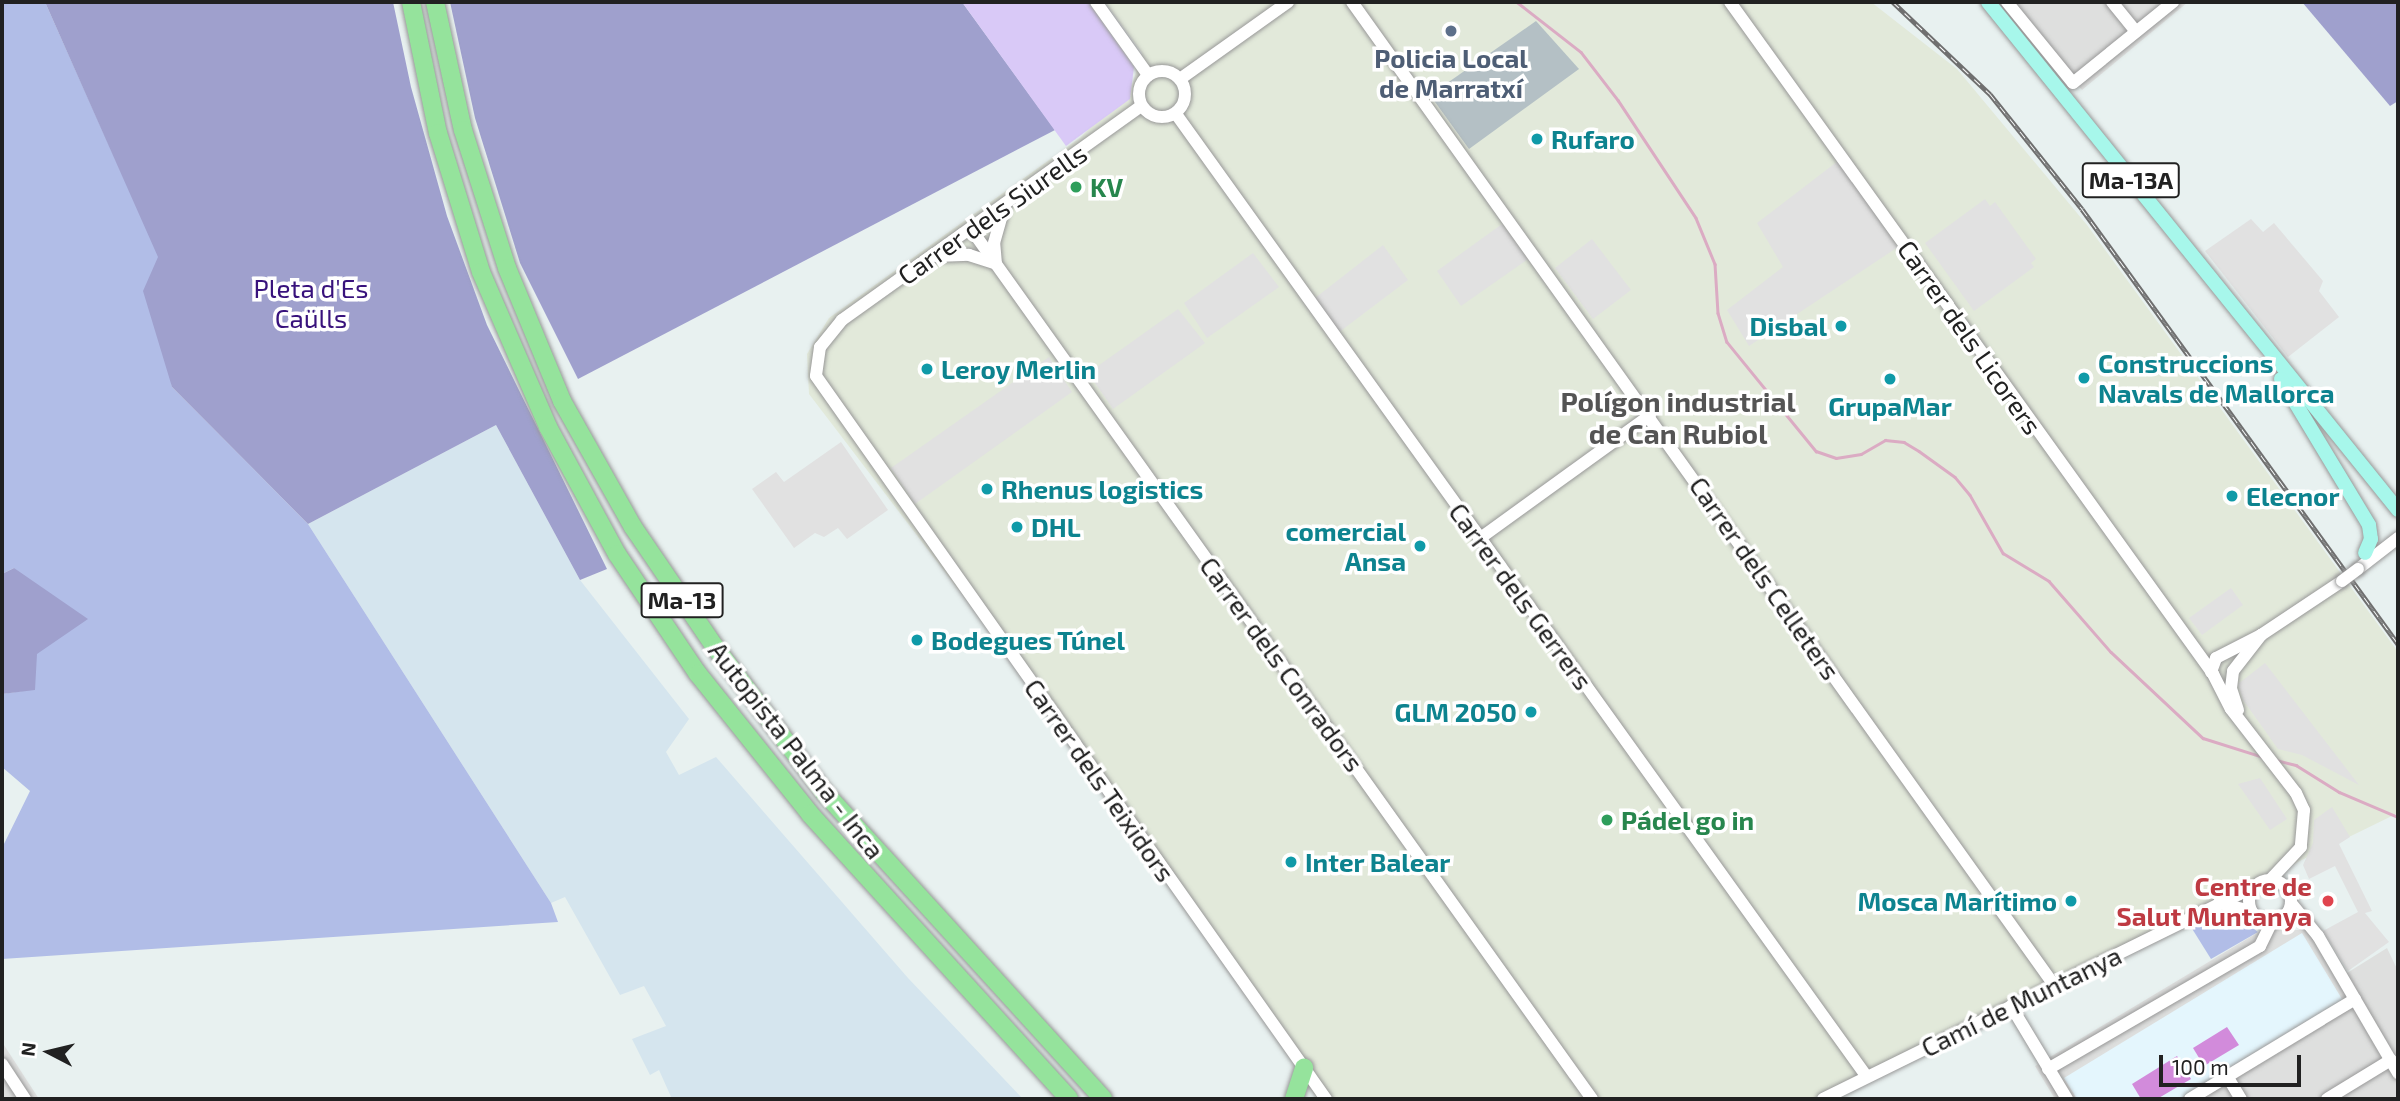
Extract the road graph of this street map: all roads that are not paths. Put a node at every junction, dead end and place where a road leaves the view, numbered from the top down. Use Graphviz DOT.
graph roads {
  1 [pos="411,2"];
  2 [pos="435,2"];
  3 [pos="1096,2"];
  4 [pos="1289,2"];
  5 [pos="1730,2"];
  6 [pos="1988,2"];
  7 [pos="2007,2"];
  8 [pos="2112,2"];
  9 [pos="2173,2"];
  10 [pos="1356,5"];
  11 [pos="2136,32"];
  12 [pos="1148,75"];
  13 [pos="1180,79"];
  14 [pos="1141,106"];
  15 [pos="1175,114"];
  16 [pos="1005,204"];
  17 [pos="971,229"];
  18 [pos="932,256"];
  19 [pos="996,264"];
  20 [pos="842,320"];
  21 [pos="2274,358"];
  22 [pos="1650,415"];
  23 [pos="2380,491"];
  24 [pos="2398,510"];
  25 [pos="2398,517"];
  26 [pos="2398,538"];
  27 [pos="1479,539"];
  28 [pos="2359,562"];
  29 [pos="2261,635"];
  30 [pos="2243,654"];
  31 [pos="2211,672"];
  32 [pos="2243,722"];
  33 [pos="2292,861"];
  34 [pos="2270,880"];
  35 [pos="2254,887"];
  36 [pos="2290,897"];
  37 [pos="2219,903"];
  38 [pos="2251,911"];
  39 [pos="2271,923"];
  40 [pos="2054,985"];
  41 [pos="2355,999"];
  42 [pos="2011,1006"];
  43 [pos="2391,1060"];
  44 [pos="2,1064"];
  45 [pos="1304,1068"];
  46 [pos="2048,1069"];
  47 [pos="2398,1073"];
  48 [pos="2227,1076"];
  49 [pos="1867,1077"];
  50 [pos="25,1099"];
  51 [pos="1069,1099"];
  52 [pos="1103,1099"];
  53 [pos="1294,1099"];
  54 [pos="1326,1099"];
  55 [pos="1592,1099"];
  56 [pos="1823,1099"];
  57 [pos="2067,1099"];
  58 [pos="2190,1099"];
  59 [pos="2241,1099"];
  60 [pos="2327,1099"];
  1 -- 51 [label="highway, Autopista Palma - Inca / Ma-13"];
  2 -- 52 [label="highway, Autopista Palma - Inca / Ma-13"];
  3 -- 12 [label="street"];
  4 -- 13 [label="street"];
  5 -- 31 [label="street, Carrer dels Licorers"];
  6 -- 21 [label="main road, Ma-13A"];
  7 -- 11 [label="street"];
  8 -- 11 [label="street"];
  9 -- 11 [label="street"];
  10 -- 22 [label="street, Carrer dels Celleters"];
  12 -- 13 [label="street"];
  12 -- 14 [label="street"];
  13 -- 15 [label="street"];
  14 -- 15 [label="street"];
  14 -- 16 [label="street, Carrer dels Siurells"];
  15 -- 27 [label="street, Carrer dels Gerrers"];
  16 -- 17 [label="street, Carrer dels Siurells"];
  16 -- 19 [label="street"];
  17 -- 18 [label="street, Carrer dels Siurells"];
  17 -- 19 [label="street, Carrer dels Conradors"];
  18 -- 19 [label="street"];
  18 -- 20 [label="street, Carrer dels Siurells"];
  19 -- 55 [label="street, Carrer dels Conradors"];
  20 -- 45 [label="street, Carrer dels Teixidors"];
  21 -- 23 [label="main road, Ma-13A"];
  21 -- 28 [label="main road"];
  22 -- 27 [label="street"];
  22 -- 40 [label="street, Carrer dels Celleters"];
  23 -- 24 [label="main road, Ma-13A"];
  23 -- 25 [label="main road, Ma-13A"];
  26 -- 28 [label="street"];
  27 -- 49 [label="street, Carrer dels Gerrers"];
  28 -- 29 [label="street, bridge"];
  29 -- 30 [label="street"];
  29 -- 31 [label="street"];
  30 -- 31 [label="street"];
  30 -- 32 [label="street"];
  31 -- 32 [label="street"];
  32 -- 33 [label="street"];
  33 -- 34 [label="street"];
  33 -- 36 [label="street"];
  34 -- 35 [label="street"];
  34 -- 36 [label="street"];
  35 -- 37 [label="street, Camí de Muntanya"];
  35 -- 38 [label="street"];
  36 -- 39 [label="street"];
  36 -- 41 [label="street"];
  37 -- 38 [label="street"];
  37 -- 40 [label="street, Camí de Muntanya"];
  38 -- 39 [label="street"];
  39 -- 46 [label="street"];
  40 -- 42 [label="street, Camí de Muntanya"];
  41 -- 43 [label="street"];
  41 -- 48 [label="street"];
  42 -- 46 [label="street"];
  42 -- 49 [label="street, Camí de Muntanya"];
  43 -- 47 [label="street"];
  43 -- 60 [label="street"];
  44 -- 50 [label="street"];
  45 -- 53 [label="highway"];
  45 -- 54 [label="street, Carrer dels Teixidors"];
  46 -- 57 [label="street"];
  48 -- 58 [label="street"];
  48 -- 59 [label="street"];
  49 -- 56 [label="street, Camí de Muntanya"];
}
